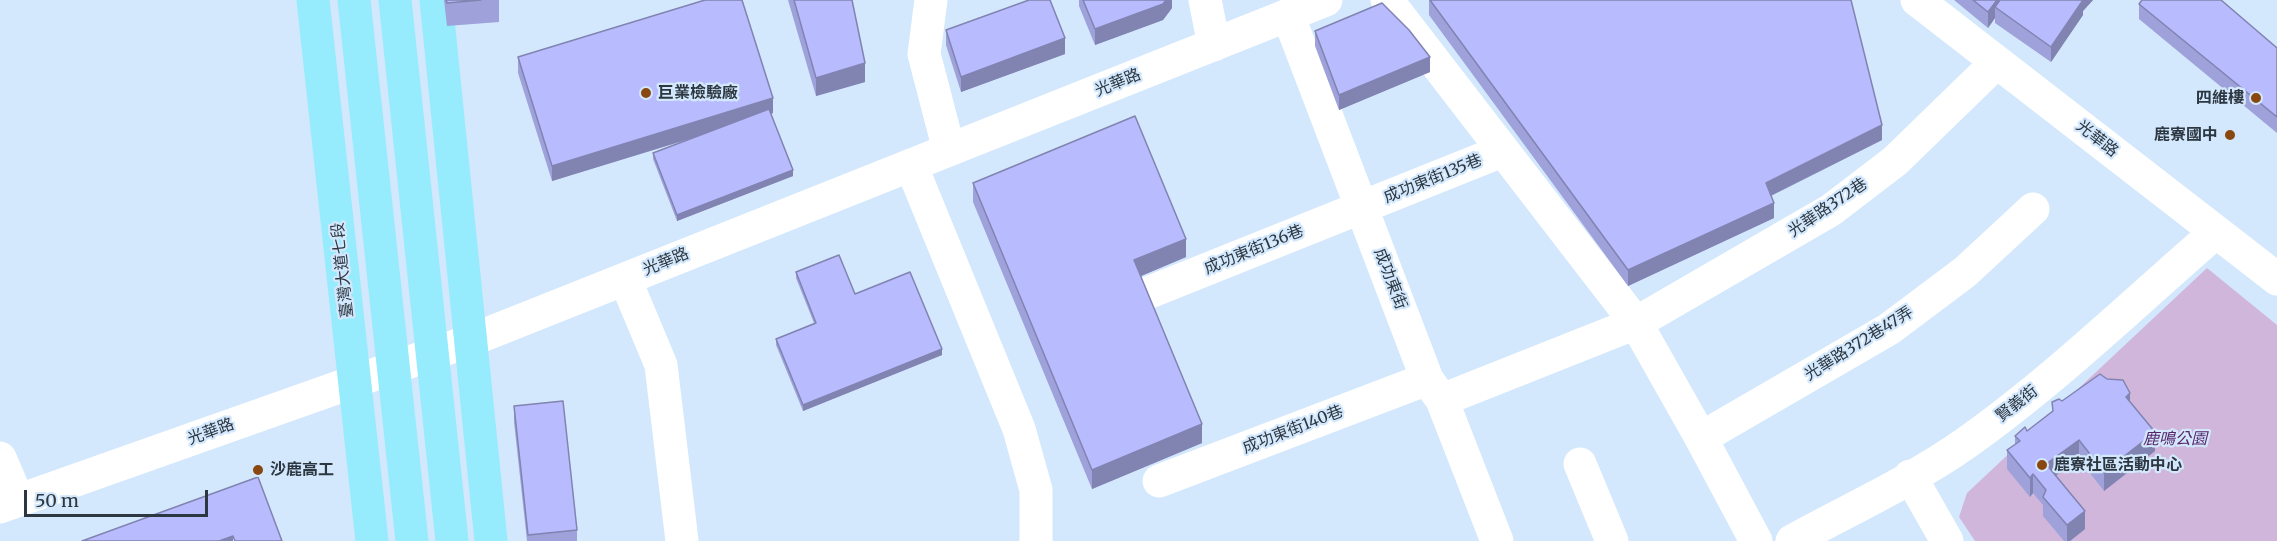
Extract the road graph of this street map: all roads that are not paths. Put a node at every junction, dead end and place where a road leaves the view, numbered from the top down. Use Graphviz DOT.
graph roads {
  1 [pos="313,0"];
  2 [pos="354,0"];
  3 [pos="395,0"];
  4 [pos="436,0"];
  5 [pos="932,0"];
  6 [pos="1205,0"];
  7 [pos="1326,0"];
  8 [pos="1387,0"];
  9 [pos="1917,0"];
  10 [pos="1288,15"];
  11 [pos="1214,45"];
  12 [pos="1997,62"];
  13 [pos="949,150"];
  14 [pos="1502,151"];
  15 [pos="911,165"];
  16 [pos="1363,207"];
  17 [pos="2033,209"];
  18 [pos="2216,231"];
  19 [pos="625,279"];
  20 [pos="2277,279"];
  21 [pos="1145,294"];
  22 [pos="1636,323"];
  23 [pos="470,342"];
  24 [pos="431,355"];
  25 [pos="393,368"];
  26 [pos="355,381"];
  27 [pos="1434,389"];
  28 [pos="476,396"];
  29 [pos="1701,438"];
  30 [pos="0,458"];
  31 [pos="1580,464"];
  32 [pos="1910,476"];
  33 [pos="1159,481"];
  34 [pos="9,504"];
  35 [pos="372,541"];
  36 [pos="412,541"];
  37 [pos="452,541"];
  38 [pos="491,541"];
  39 [pos="682,541"];
  40 [pos="1036,541"];
  41 [pos="1497,541"];
  42 [pos="1612,541"];
  43 [pos="1756,541"];
  44 [pos="1792,541"];
  45 [pos="1947,541"];
  1 -- 26 [label="main road, 臺灣大道七段"];
  2 -- 25 [label="main road"];
  3 -- 24 [label="main road"];
  4 -- 23 [label="main road"];
  5 -- 13 [label="street"];
  6 -- 11 [label="street"];
  7 -- 10 [label="street, 光華路"];
  8 -- 14 [label="street"];
  9 -- 12 [label="street, 光華路"];
  10 -- 11 [label="street, 光華路"];
  10 -- 16 [label="street, 成功東街"];
  11 -- 13 [label="street, 光華路"];
  12 -- 18 [label="street, 光華路"];
  12 -- 22 [label="street, 光華路372巷"];
  13 -- 15 [label="street, 光華路"];
  14 -- 16 [label="street, 成功東街135巷"];
  14 -- 22 [label="street"];
  15 -- 19 [label="street, 光華路"];
  15 -- 40 [label="street"];
  16 -- 21 [label="street, 成功東街136巷"];
  16 -- 27 [label="street, 成功東街"];
  17 -- 29 [label="street, 光華路372巷47弄"];
  18 -- 20 [label="street, 光華路"];
  18 -- 32 [label="street, 賢義街"];
  19 -- 23 [label="street, 光華路"];
  19 -- 39 [label="street"];
  22 -- 27 [label="street, 光華路372巷"];
  22 -- 29 [label="street"];
  23 -- 24 [label="street, 光華路"];
  23 -- 28 [label="main road"];
  24 -- 25 [label="street, 光華路"];
  24 -- 28 [label="main road"];
  24 -- 37 [label="main road"];
  25 -- 26 [label="street, 光華路"];
  25 -- 36 [label="main road"];
  26 -- 34 [label="street, 光華路"];
  26 -- 35 [label="main road, 臺灣大道七段"];
  27 -- 33 [label="street, 成功東街140巷"];
  27 -- 41 [label="street, 成功東街"];
  28 -- 38 [label="main road"];
  29 -- 43 [label="street"];
  30 -- 34 [label="street"];
  31 -- 42 [label="street"];
  32 -- 44 [label="street, 賢義街"];
  32 -- 45 [label="street"];
}
